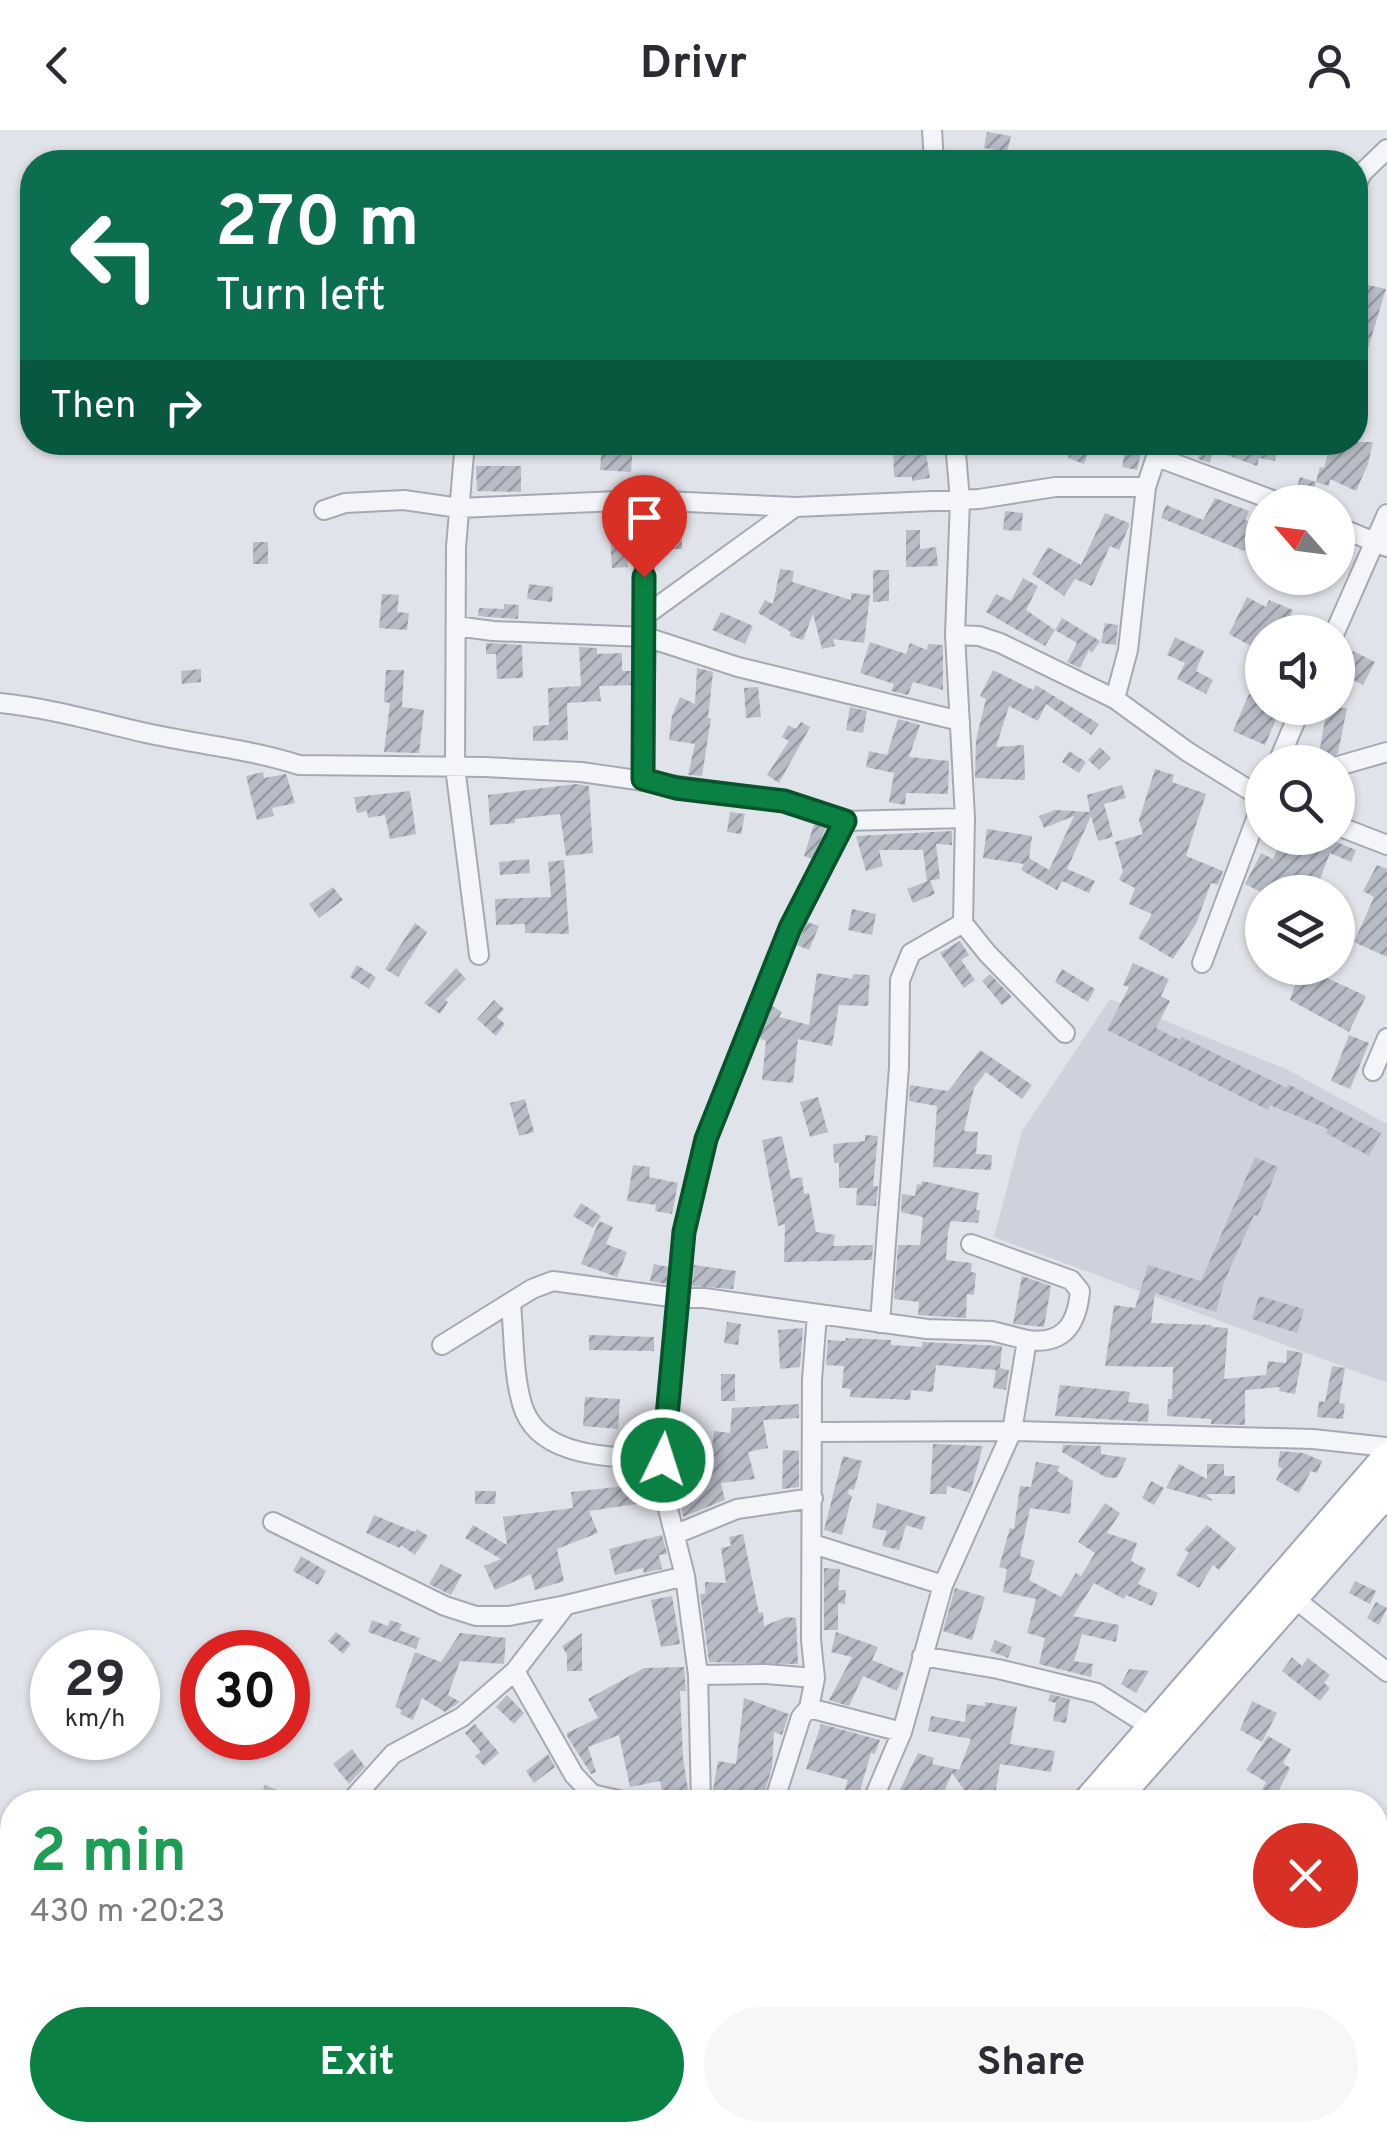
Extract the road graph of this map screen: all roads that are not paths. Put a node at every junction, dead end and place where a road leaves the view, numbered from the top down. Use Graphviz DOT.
graph roads {
  1 [pos="1387,149"];
  2 [pos="1368,167"];
  3 [pos="464,455"];
  4 [pos="956,455"];
  5 [pos="1157,455"];
  6 [pos="1170,455"];
  7 [pos="1146,488"];
  8 [pos="1245,488"];
  9 [pos="642,500"];
  10 [pos="960,500"];
  11 [pos="796,507"];
  12 [pos="460,508"];
  13 [pos="324,510"];
  14 [pos="1387,514"];
  15 [pos="1355,534"];
  16 [pos="1381,545"];
  17 [pos="1344,615"];
  18 [pos="646,616"];
  19 [pos="456,626"];
  20 [pos="955,635"];
  21 [pos="646,637"];
  22 [pos="1115,699"];
  23 [pos="0,703"];
  24 [pos="960,721"];
  25 [pos="1387,752"];
  26 [pos="1355,761"];
  27 [pos="455,767"];
  28 [pos="643,779"];
  29 [pos="1245,790"];
  30 [pos="965,818"];
  31 [pos="845,821"];
  32 [pos="1355,833"];
  33 [pos="1387,845"];
  34 [pos="1245,847"];
  35 [pos="963,923"];
  36 [pos="479,955"];
  37 [pos="1202,963"];
  38 [pos="1065,1033"];
  39 [pos="1387,1038"];
  40 [pos="1373,1071"];
  41 [pos="971,1244"];
  42 [pos="678,1298"];
  43 [pos="510,1304"];
  44 [pos="816,1314"];
  45 [pos="880,1323"];
  46 [pos="1027,1340"];
  47 [pos="442,1345"];
  48 [pos="1012,1431"];
  49 [pos="814,1432"];
  50 [pos="1387,1447"];
  51 [pos="1387,1456"];
  52 [pos="663,1460"];
  53 [pos="1387,1492"];
  54 [pos="813,1498"];
  55 [pos="273,1522"];
  56 [pos="676,1534"];
  57 [pos="813,1544"];
  58 [pos="685,1576"];
  59 [pos="943,1585"];
  60 [pos="1295,1599"];
  61 [pos="566,1605"];
  62 [pos="922,1656"];
  63 [pos="515,1671"];
  64 [pos="1387,1672"];
  65 [pos="698,1675"];
  66 [pos="815,1678"];
  67 [pos="809,1708"];
  68 [pos="1154,1729"];
  69 [pos="902,1732"];
  70 [pos="361,1790"];
  71 [pos="584,1790"];
  72 [pos="699,1790"];
  73 [pos="778,1790"];
  74 [pos="877,1790"];
  75 [pos="1099,1790"];
  76 [pos="1124,1790"];
  1 -- 2 [label="street"];
  3 -- 12 [label="street"];
  4 -- 10 [label="street"];
  5 -- 7 [label="street"];
  6 -- 8 [label="street"];
  7 -- 10 [label="street"];
  7 -- 22 [label="street"];
  9 -- 11 [label="street"];
  9 -- 12 [label="street"];
  9 -- 18 [label="street"];
  10 -- 11 [label="street"];
  10 -- 20 [label="street"];
  11 -- 18 [label="street"];
  12 -- 13 [label="street"];
  12 -- 19 [label="street"];
  14 -- 16 [label="street"];
  15 -- 16 [label="street"];
  16 -- 17 [label="street"];
  18 -- 21 [label="street"];
  19 -- 21 [label="street"];
  19 -- 27 [label="street"];
  20 -- 22 [label="street"];
  20 -- 24 [label="street"];
  21 -- 24 [label="street"];
  21 -- 28 [label="street"];
  22 -- 29 [label="street"];
  23 -- 27 [label="street"];
  24 -- 30 [label="street"];
  25 -- 26 [label="street"];
  27 -- 28 [label="street"];
  27 -- 36 [label="street"];
  28 -- 31 [label="street"];
  30 -- 31 [label="street"];
  30 -- 35 [label="street"];
  31 -- 42 [label="street"];
  32 -- 33 [label="street"];
  34 -- 37 [label="street"];
  35 -- 38 [label="street"];
  35 -- 45 [label="street"];
  39 -- 40 [label="street"];
  41 -- 46 [label="street"];
  42 -- 43 [label="street"];
  42 -- 44 [label="street"];
  42 -- 52 [label="street"];
  43 -- 47 [label="street"];
  43 -- 52 [label="street"];
  44 -- 45 [label="street"];
  44 -- 49 [label="street"];
  45 -- 46 [label="street"];
  46 -- 48 [label="street"];
  48 -- 49 [label="street"];
  48 -- 50 [label="street"];
  48 -- 59 [label="street"];
  49 -- 54 [label="street"];
  51 -- 68 [label="main road"];
  52 -- 56 [label="street"];
  53 -- 60 [label="main road"];
  54 -- 56 [label="street"];
  54 -- 57 [label="street"];
  55 -- 61 [label="street"];
  56 -- 58 [label="street"];
  57 -- 59 [label="street"];
  57 -- 66 [label="street"];
  58 -- 61 [label="street"];
  58 -- 65 [label="street"];
  59 -- 62 [label="street"];
  60 -- 64 [label="street"];
  60 -- 76 [label="main road"];
  61 -- 63 [label="street"];
  62 -- 68 [label="street"];
  62 -- 69 [label="street"];
  63 -- 70 [label="street"];
  63 -- 71 [label="street"];
  65 -- 66 [label="street"];
  65 -- 72 [label="street"];
  66 -- 67 [label="street"];
  67 -- 69 [label="street"];
  67 -- 73 [label="street"];
  68 -- 75 [label="main road"];
  69 -- 74 [label="street"];
}
